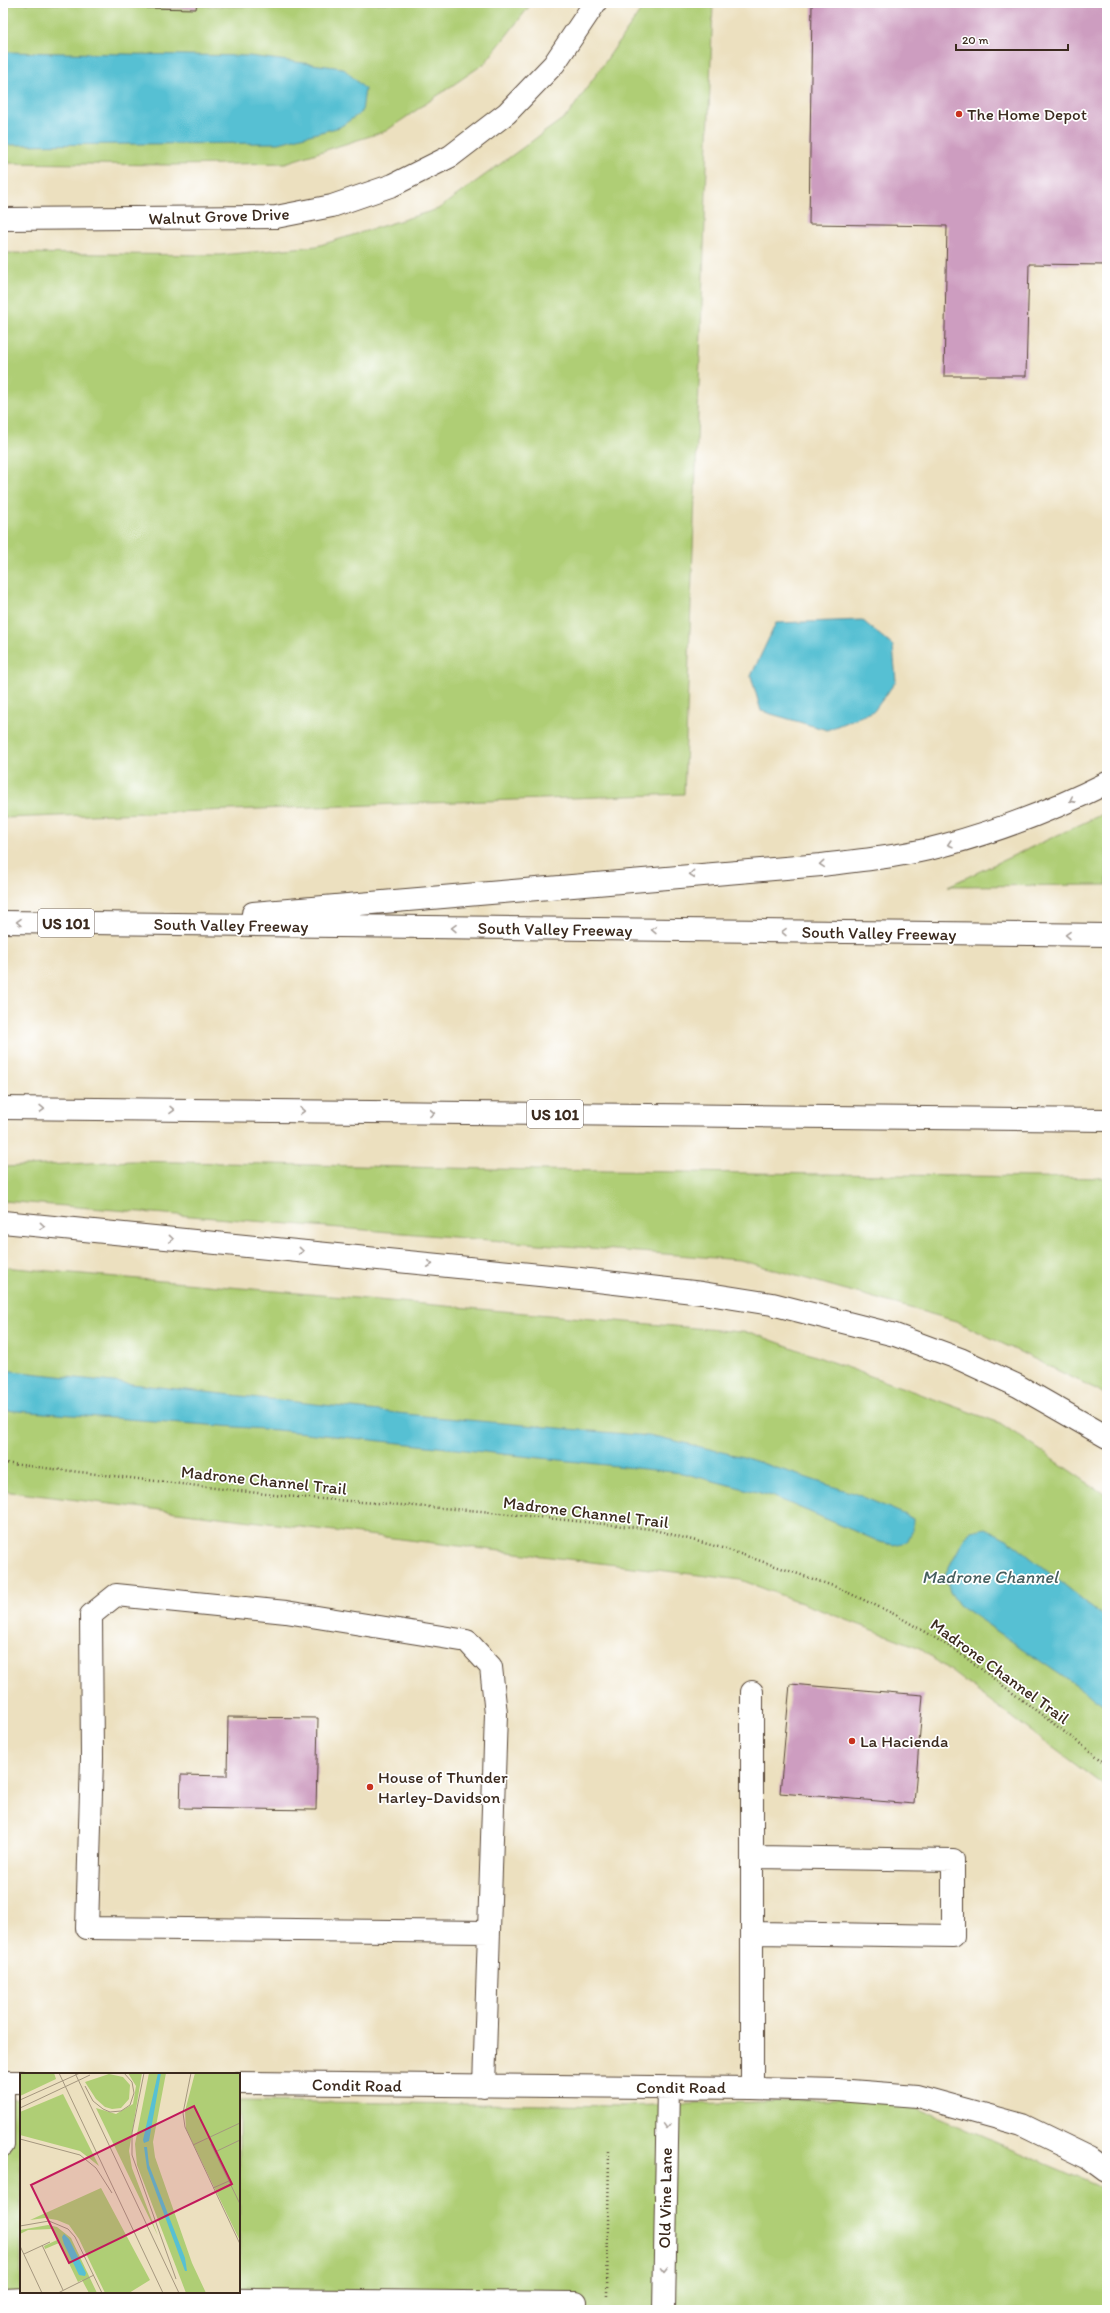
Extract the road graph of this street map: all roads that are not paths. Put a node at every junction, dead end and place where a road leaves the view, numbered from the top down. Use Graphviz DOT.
graph roads {
  1 [pos="595,3"];
  2 [pos="3,219"];
  3 [pos="1107,783"];
  4 [pos="3,922"];
  5 [pos="128,924"];
  6 [pos="1107,936"];
  7 [pos="3,1108"];
  8 [pos="1107,1120"];
  9 [pos="3,1222"];
  10 [pos="1107,1437"];
  11 [pos="752,1692"];
  12 [pos="752,1857"];
  13 [pos="489,1932"];
  14 [pos="753,1933"];
  15 [pos="3,2082"];
  16 [pos="20,2082"];
  17 [pos="240,2083"];
  18 [pos="484,2086"];
  19 [pos="668,2087"];
  20 [pos="752,2088"];
  21 [pos="3,2145"];
  22 [pos="1107,2171"];
  23 [pos="51,2295"];
  24 [pos="3,2300"];
  25 [pos="576,2303"];
  26 [pos="457,2306"];
  27 [pos="664,2310"];
  1 -- 2 [label="main road, Walnut Grove Drive"];
  3 -- 5 [label="main road, one-way"];
  5 -- 4 [label="main road, South Valley Freeway / US 101, one-way"];
  6 -- 5 [label="main road, South Valley Freeway / US 101, one-way"];
  7 -- 8 [label="main road, US 101, one-way"];
  9 -- 10 [label="main road, one-way"];
  11 -- 12 [label="main road"];
  12 -- 14 [label="main road"];
  12 -- 14 [label="main road"];
  13 -- 13 [label="main road"];
  13 -- 18 [label="main road"];
  14 -- 20 [label="main road"];
  15 -- 16 [label="main road"];
  15 -- 21 [label="main road"];
  17 -- 18 [label="main road, Condit Road"];
  18 -- 19 [label="main road, Condit Road"];
  19 -- 20 [label="main road, Condit Road"];
  19 -- 27 [label="main road, Old Vine Lane, one-way"];
  20 -- 22 [label="main road, Condit Road"];
  23 -- 24 [label="main road"];
  23 -- 26 [label="main road"];
  25 -- 26 [label="main road"];
}
